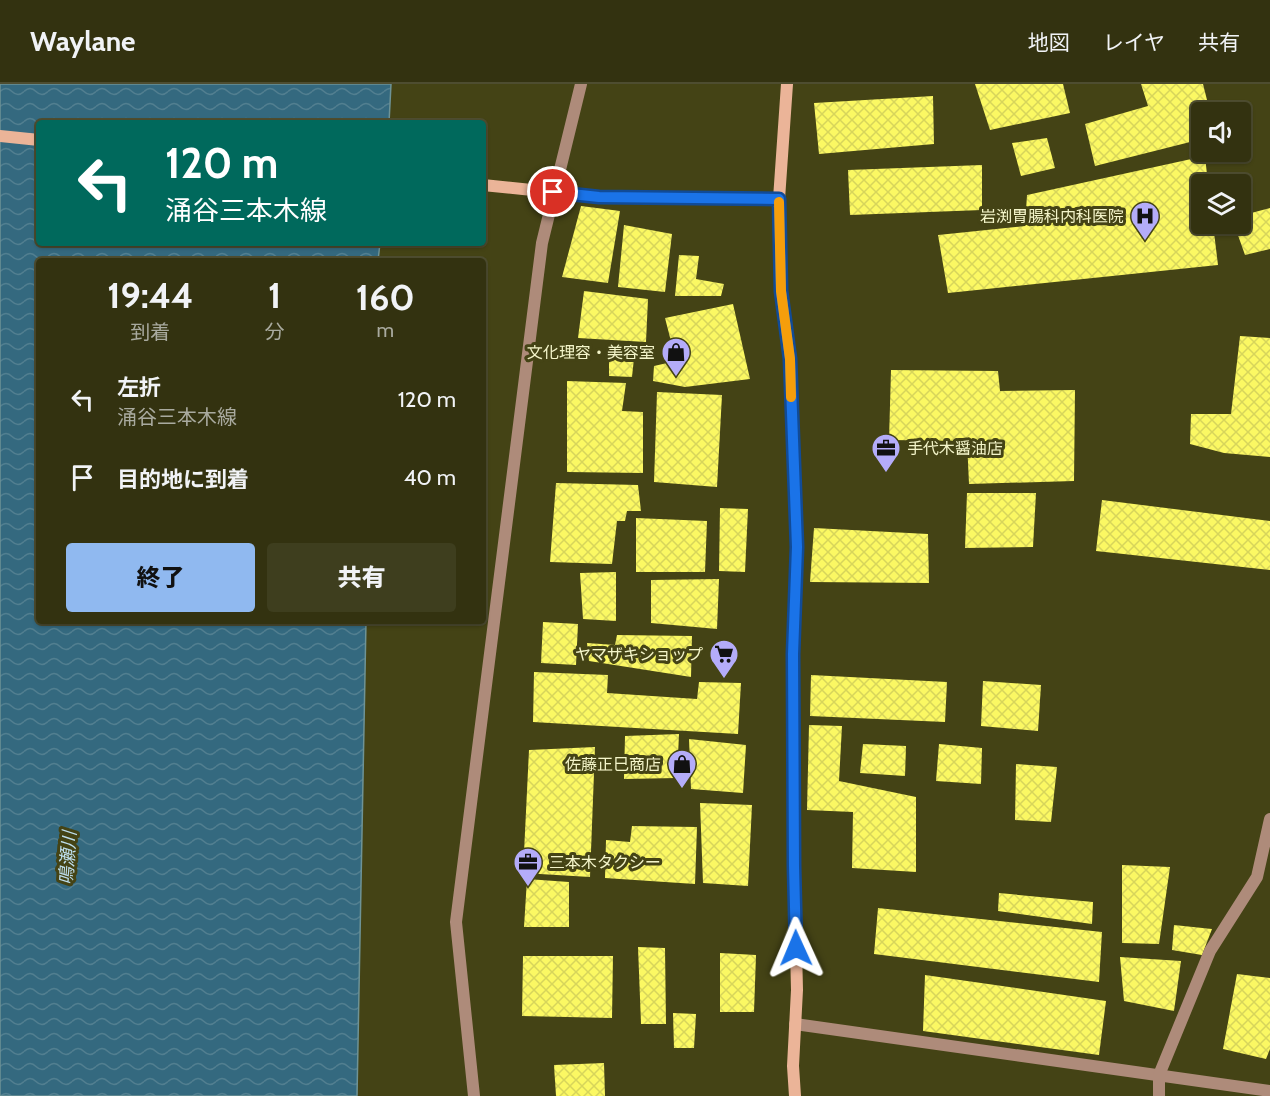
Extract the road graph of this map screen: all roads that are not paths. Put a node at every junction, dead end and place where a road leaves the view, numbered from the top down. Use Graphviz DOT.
graph roads {
  1 [pos="581,84"];
  2 [pos="788,84"];
  3 [pos="0,136"];
  4 [pos="36,140"];
  5 [pos="486,185"];
  6 [pos="779,199"];
  7 [pos="1270,819"];
  8 [pos="795,1024"];
  9 [pos="1159,1075"];
  10 [pos="1270,1091"];
  11 [pos="474,1096"];
  12 [pos="795,1096"];
  13 [pos="1160,1096"];
  1 -- 11 [label="street"];
  2 -- 6 [label="main road"];
  3 -- 4 [label="main road"];
  5 -- 6 [label="main road, bridge"];
  6 -- 8 [label="main road"];
  7 -- 9 [label="street"];
  8 -- 9 [label="street"];
  8 -- 12 [label="main road"];
  9 -- 10 [label="street"];
  9 -- 13 [label="street"];
}
